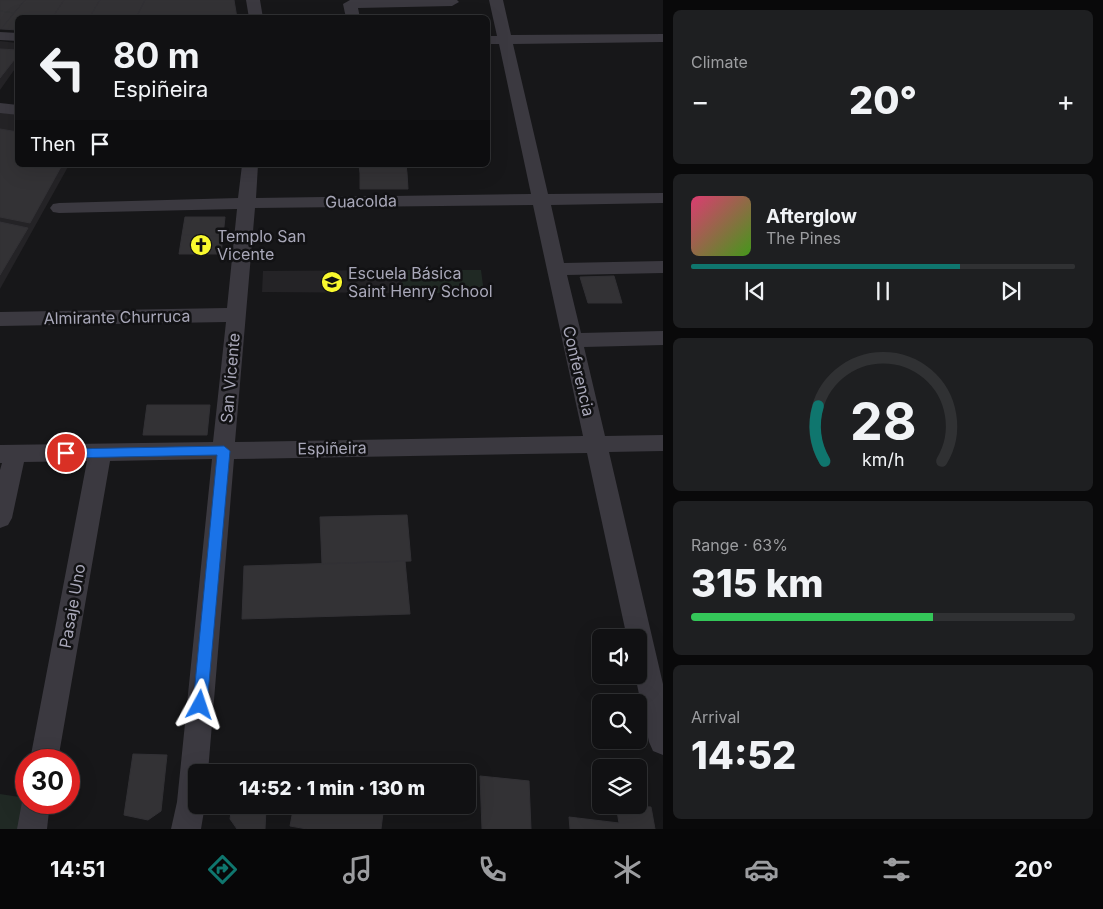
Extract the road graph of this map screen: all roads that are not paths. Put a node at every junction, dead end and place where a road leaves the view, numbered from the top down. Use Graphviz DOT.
graph roads {
  1 [pos="253,0"];
  2 [pos="496,0"];
  3 [pos="452,2"];
  4 [pos="352,11"];
  5 [pos="256,15"];
  6 [pos="0,36"];
  7 [pos="15,37"];
  8 [pos="663,38"];
  9 [pos="490,40"];
  10 [pos="504,40"];
  11 [pos="0,108"];
  12 [pos="15,110"];
  13 [pos="250,167"];
  14 [pos="663,198"];
  15 [pos="540,199"];
  16 [pos="246,203"];
  17 [pos="59,208"];
  18 [pos="663,267"];
  19 [pos="556,269"];
  20 [pos="235,315"];
  21 [pos="0,319"];
  22 [pos="663,338"];
  23 [pos="572,340"];
  24 [pos="663,443"];
  25 [pos="596,444"];
  26 [pos="224,451"];
  27 [pos="100,453"];
  28 [pos="8,454"];
  29 [pos="0,518"];
  30 [pos="663,742"];
  31 [pos="46,749"];
  32 [pos="34,814"];
  33 [pos="32,829"];
  34 [pos="186,829"];
  1 -- 5 [label="street"];
  2 -- 10 [label="street, Conferencia"];
  3 -- 4 [label="street"];
  6 -- 7 [label="street"];
  8 -- 10 [label="street"];
  9 -- 10 [label="street"];
  10 -- 15 [label="street, Conferencia"];
  11 -- 12 [label="street"];
  13 -- 16 [label="street, San Vicente"];
  14 -- 15 [label="street, Guacolda"];
  15 -- 16 [label="street, Guacolda"];
  15 -- 19 [label="street, Conferencia"];
  16 -- 17 [label="street, Guacolda"];
  16 -- 20 [label="street, San Vicente"];
  18 -- 19 [label="street"];
  19 -- 23 [label="street, Conferencia"];
  20 -- 21 [label="street, Almirante Churruca"];
  20 -- 26 [label="street, San Vicente"];
  22 -- 23 [label="street"];
  23 -- 25 [label="street, Conferencia"];
  24 -- 25 [label="street, Espiñeira"];
  25 -- 26 [label="street, Espiñeira"];
  25 -- 30 [label="street, Conferencia"];
  26 -- 27 [label="street, Espiñeira"];
  26 -- 34 [label="street, San Vicente"];
  27 -- 28 [label="street, Espiñeira"];
  27 -- 31 [label="street, Pasaje Uno"];
  28 -- 29 [label="street"];
  32 -- 33 [label="street"];
}
